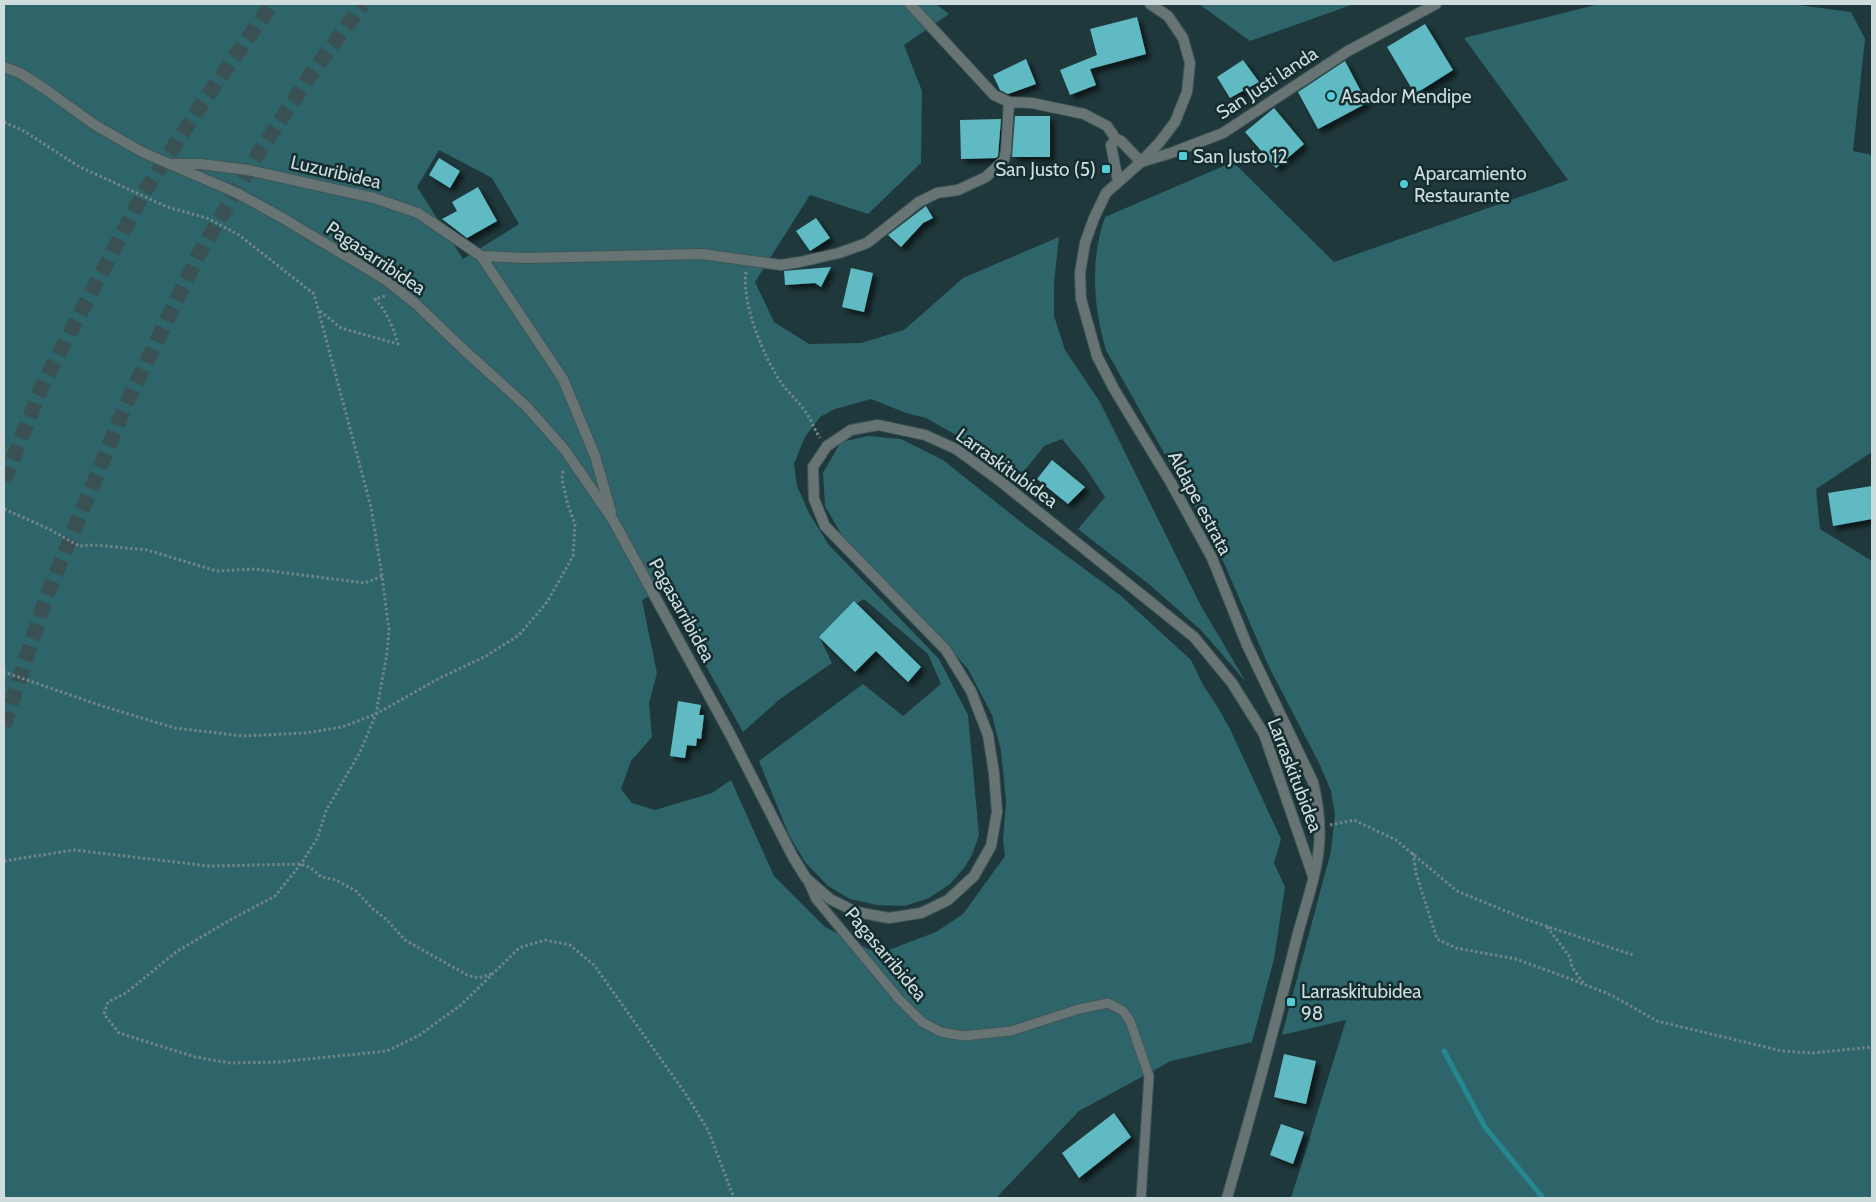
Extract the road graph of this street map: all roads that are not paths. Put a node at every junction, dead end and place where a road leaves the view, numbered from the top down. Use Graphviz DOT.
graph roads {
  1 [pos="910,4"];
  2 [pos="1150,4"];
  3 [pos="1436,4"];
  4 [pos="4,67"];
  5 [pos="1009,102"];
  6 [pos="1116,139"];
  7 [pos="1141,162"];
  8 [pos="169,164"];
  9 [pos="1118,180"];
  10 [pos="481,256"];
  11 [pos="613,520"];
  12 [pos="1313,876"];
  13 [pos="806,878"];
  14 [pos="1141,1198"];
  15 [pos="1227,1198"];
  1 -- 5 [label="street"];
  2 -- 7 [label="street"];
  3 -- 7 [label="street, San Justi landa"];
  4 -- 8 [label="street, Pagasarribidea"];
  5 -- 6 [label="street"];
  5 -- 10 [label="street"];
  6 -- 7 [label="street"];
  6 -- 9 [label="street"];
  7 -- 9 [label="street, Aldape estrata"];
  8 -- 10 [label="street, Luzuribidea"];
  8 -- 11 [label="street, Pagasarribidea"];
  9 -- 12 [label="street, Aldape estrata"];
  10 -- 11 [label="street, Luzuribidea"];
  11 -- 13 [label="street, Pagasarribidea"];
  12 -- 13 [label="street, Larraskitubidea"];
  12 -- 15 [label="street"];
  13 -- 14 [label="lane, Pagasarribidea"];
}
